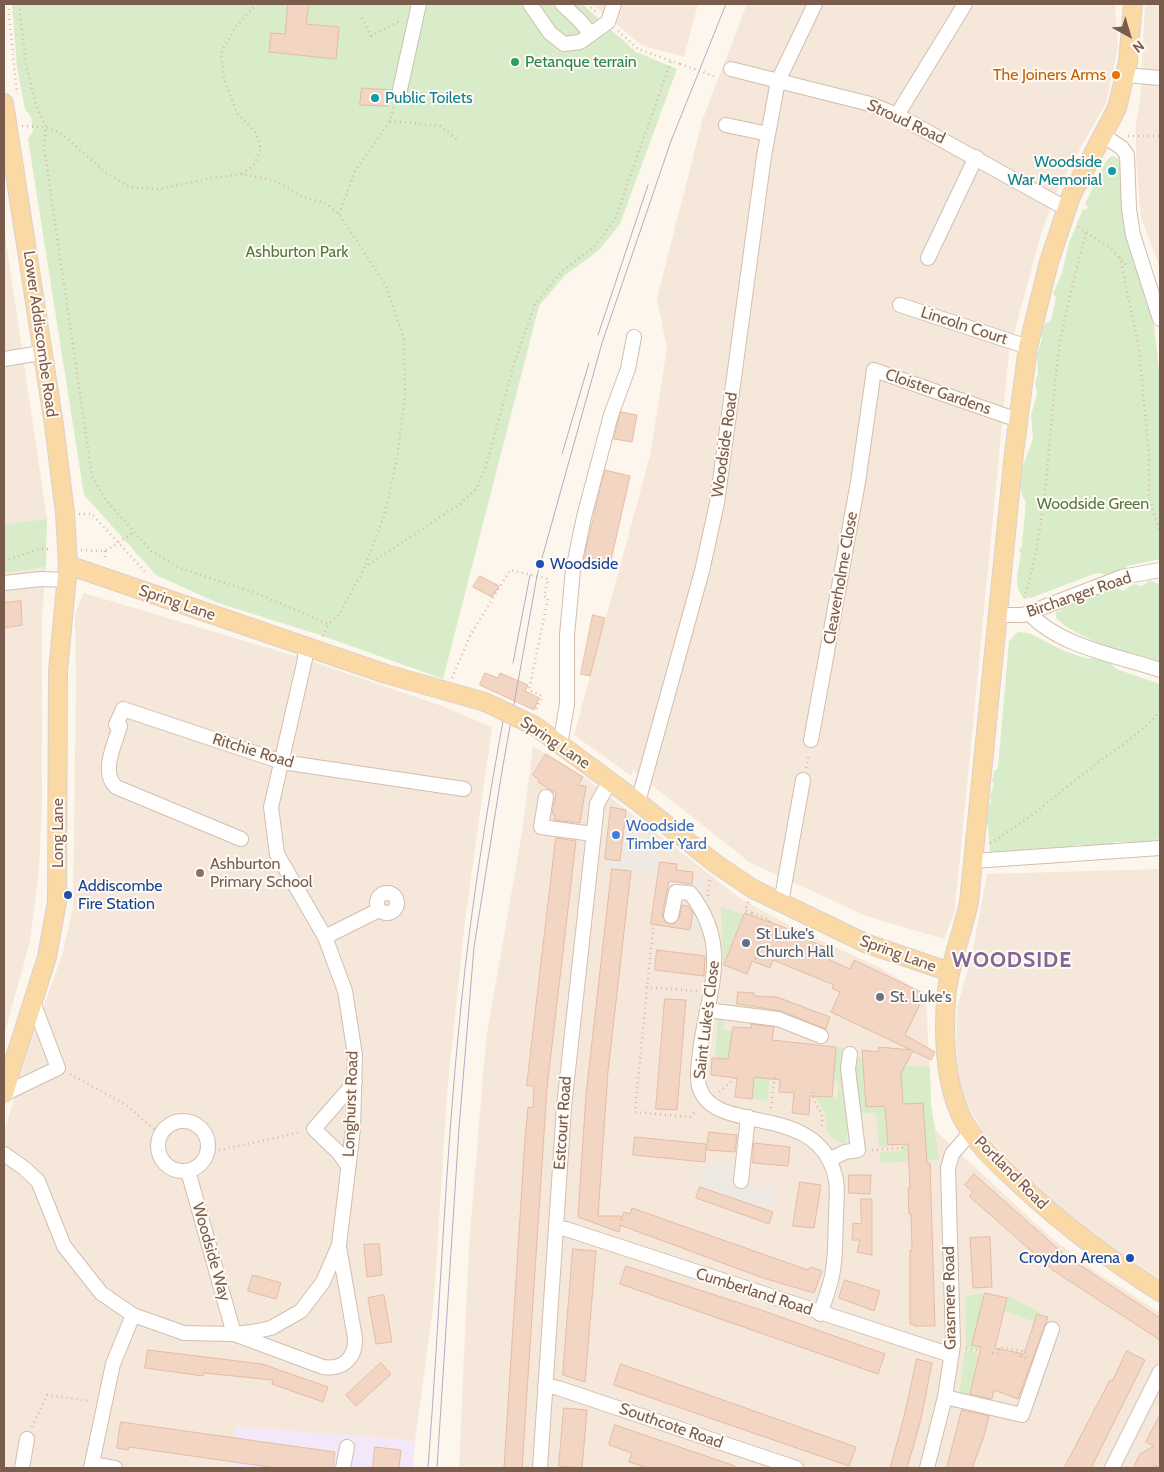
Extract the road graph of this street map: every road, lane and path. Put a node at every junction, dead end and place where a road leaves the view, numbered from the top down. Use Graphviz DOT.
graph roads {
  1 [pos="8,4"];
  2 [pos="19,4"];
  3 [pos="257,4"];
  4 [pos="530,4"];
  5 [pos="562,4"];
  6 [pos="614,4"];
  7 [pos="814,4"];
  8 [pos="965,4"];
  9 [pos="1133,4"];
  10 [pos="418,8"];
  11 [pos="362,18"];
  12 [pos="608,22"];
  13 [pos="591,34"];
  14 [pos="671,61"];
  15 [pos="731,69"];
  16 [pos="1126,75"];
  17 [pos="717,77"];
  18 [pos="1160,78"];
  19 [pos="778,81"];
  20 [pos="399,94"];
  21 [pos="11,100"];
  22 [pos="897,115"];
  23 [pos="21,117"];
  24 [pos="390,121"];
  25 [pos="726,125"];
  26 [pos="22,126"];
  27 [pos="32,126"];
  28 [pos="46,127"];
  29 [pos="768,134"];
  30 [pos="1104,136"];
  31 [pos="1138,136"];
  32 [pos="1160,136"];
  33 [pos="458,140"];
  34 [pos="976,157"];
  35 [pos="242,174"];
  36 [pos="1066,209"];
  37 [pos="338,214"];
  38 [pos="1086,233"];
  39 [pos="1120,257"];
  40 [pos="928,258"];
  41 [pos="1132,270"];
  42 [pos="1157,296"];
  43 [pos="900,305"];
  44 [pos="1160,319"];
  45 [pos="634,337"];
  46 [pos="1028,346"];
  47 [pos="42,353"];
  48 [pos="4,359"];
  49 [pos="866,416"];
  50 [pos="1018,420"];
  51 [pos="65,513"];
  52 [pos="1160,531"];
  53 [pos="134,532"];
  54 [pos="119,544"];
  55 [pos="52,549"];
  56 [pos="81,550"];
  57 [pos="4,561"];
  58 [pos="365,567"];
  59 [pos="1160,570"];
  60 [pos="67,573"];
  61 [pos="152,580"];
  62 [pos="4,584"];
  63 [pos="1024,598"];
  64 [pos="1029,613"];
  65 [pos="998,615"];
  66 [pos="306,646"];
  67 [pos="1160,670"];
  68 [pos="446,691"];
  69 [pos="1160,711"];
  70 [pos="533,725"];
  71 [pos="811,740"];
  72 [pos="560,745"];
  73 [pos="282,762"];
  74 [pos="804,780"];
  75 [pos="610,781"];
  76 [pos="464,789"];
  77 [pos="546,797"];
  78 [pos="638,802"];
  79 [pos="594,834"];
  80 [pos="241,839"];
  81 [pos="1160,848"];
  82 [pos="978,861"];
  83 [pos="781,903"];
  84 [pos="379,910"];
  85 [pos="752,913"];
  86 [pos="671,916"];
  87 [pos="653,928"];
  88 [pos="325,937"];
  89 [pos="754,963"];
  90 [pos="950,972"];
  91 [pos="646,987"];
  92 [pos="711,993"];
  93 [pos="33,1002"];
  94 [pos="707,1010"];
  95 [pos="821,1036"];
  96 [pos="850,1054"];
  97 [pos="58,1068"];
  98 [pos="736,1074"];
  99 [pos="775,1074"];
  100 [pos="355,1082"];
  101 [pos="813,1092"];
  102 [pos="4,1094"];
  103 [pos="707,1101"];
  104 [pos="748,1117"];
  105 [pos="769,1122"];
  106 [pos="314,1129"];
  107 [pos="971,1132"];
  108 [pos="160,1134"];
  109 [pos="813,1141"];
  110 [pos="901,1144"];
  111 [pos="208,1148"];
  112 [pos="858,1150"];
  113 [pos="4,1154"];
  114 [pos="829,1160"];
  115 [pos="348,1166"];
  116 [pos="188,1171"];
  117 [pos="741,1181"];
  118 [pos="556,1228"];
  119 [pos="339,1245"];
  120 [pos="1160,1292"];
  121 [pos="820,1314"];
  122 [pos="133,1315"];
  123 [pos="1052,1329"];
  124 [pos="234,1334"];
  125 [pos="992,1354"];
  126 [pos="951,1355"];
  127 [pos="1040,1364"];
  128 [pos="1160,1372"];
  129 [pos="545,1385"];
  130 [pos="945,1397"];
  131 [pos="104,1403"];
  132 [pos="26,1439"];
  133 [pos="347,1447"];
  134 [pos="92,1466"];
  135 [pos="22,1468"];
  136 [pos="115,1468"];
  137 [pos="343,1468"];
  138 [pos="540,1468"];
  139 [pos="796,1468"];
  140 [pos="927,1468"];
  141 [pos="1112,1468"];
  1 -- 21 [label="path"];
  2 -- 28 [label="path"];
  3 -- 35 [label="path"];
  4 -- 13 [label="street"];
  5 -- 13 [label="street"];
  6 -- 12 [label="street"];
  7 -- 19 [label="street, Woodside Road"];
  8 -- 22 [label="street"];
  9 -- 16 [label="main road"];
  10 -- 11 [label="path"];
  10 -- 20 [label="street"];
  12 -- 13 [label="street"];
  12 -- 14 [label="path"];
  14 -- 17 [label="path, bridge"];
  14 -- 58 [label="path"];
  15 -- 19 [label="street, Stroud Road"];
  16 -- 18 [label="street"];
  16 -- 30 [label="main road"];
  19 -- 22 [label="street, Stroud Road"];
  19 -- 29 [label="street, Woodside Road"];
  20 -- 24 [label="path"];
  21 -- 47 [label="main road, Lower Addiscombe Road"];
  22 -- 34 [label="street, Stroud Road"];
  23 -- 26 [label="path"];
  24 -- 33 [label="path"];
  24 -- 37 [label="path"];
  25 -- 29 [label="street"];
  27 -- 28 [label="path"];
  28 -- 35 [label="path"];
  28 -- 53 [label="path"];
  29 -- 78 [label="street, Woodside Road"];
  30 -- 36 [label="main road"];
  30 -- 42 [label="street"];
  31 -- 32 [label="path"];
  34 -- 36 [label="street, Stroud Road"];
  34 -- 40 [label="street"];
  35 -- 37 [label="path"];
  36 -- 38 [label="path"];
  36 -- 46 [label="main road"];
  37 -- 58 [label="path"];
  38 -- 39 [label="path"];
  38 -- 63 [label="path"];
  39 -- 41 [label="path"];
  39 -- 52 [label="path"];
  42 -- 44 [label="street"];
  43 -- 46 [label="street, Lincoln Court"];
  45 -- 72 [label="street"];
  46 -- 50 [label="main road"];
  47 -- 48 [label="street"];
  47 -- 51 [label="main road, Lower Addiscombe Road"];
  49 -- 50 [label="street, Cloister Gardens"];
  49 -- 71 [label="street, Cleaverholme Close"];
  50 -- 65 [label="main road"];
  51 -- 54 [label="path"];
  51 -- 60 [label="main road, Lower Addiscombe Road"];
  53 -- 54 [label="path"];
  53 -- 58 [label="path"];
  54 -- 56 [label="path"];
  54 -- 61 [label="path"];
  55 -- 57 [label="path"];
  59 -- 64 [label="street, Birchanger Road"];
  60 -- 62 [label="street"];
  60 -- 66 [label="main road, Spring Lane"];
  60 -- 93 [label="main road, Long Lane"];
  64 -- 65 [label="street, Birchanger Road"];
  64 -- 67 [label="street"];
  65 -- 82 [label="main road"];
  66 -- 68 [label="main road, Spring Lane"];
  66 -- 73 [label="street, Longhurst Road"];
  68 -- 70 [label="main road, Spring Lane, bridge"];
  68 -- 70 [label="path"];
  69 -- 82 [label="path"];
  70 -- 72 [label="main road, Spring Lane"];
  71 -- 74 [label="path"];
  72 -- 75 [label="main road, Spring Lane"];
  73 -- 76 [label="street, Ritchie Road"];
  73 -- 80 [label="street, Ritchie Road"];
  73 -- 88 [label="street, Longhurst Road"];
  74 -- 83 [label="street"];
  75 -- 78 [label="main road, Spring Lane"];
  75 -- 79 [label="street, Estcourt Road"];
  77 -- 79 [label="street"];
  78 -- 83 [label="main road, Spring Lane"];
  79 -- 118 [label="street, Estcourt Road"];
  81 -- 82 [label="street"];
  82 -- 90 [label="main road"];
  83 -- 90 [label="main road, Spring Lane"];
  84 -- 88 [label="street"];
  85 -- 89 [label="path"];
  86 -- 92 [label="street, Saint Luke's Close"];
  87 -- 91 [label="path"];
  88 -- 100 [label="street, Longhurst Road"];
  90 -- 107 [label="main road, Portland Road"];
  91 -- 92 [label="path"];
  91 -- 103 [label="path"];
  92 -- 94 [label="street, Saint Luke's Close"];
  93 -- 97 [label="street"];
  93 -- 102 [label="main road, Long Lane"];
  94 -- 95 [label="street"];
  94 -- 103 [label="street, Saint Luke's Close"];
  96 -- 112 [label="street"];
  97 -- 102 [label="street"];
  97 -- 108 [label="path"];
  98 -- 103 [label="path"];
  99 -- 105 [label="path"];
  100 -- 106 [label="street"];
  100 -- 115 [label="street, Longhurst Road"];
  101 -- 109 [label="path"];
  103 -- 104 [label="street, Saint Luke's Close"];
  104 -- 105 [label="street, Saint Luke's Close"];
  104 -- 117 [label="street"];
  105 -- 109 [label="street, Saint Luke's Close"];
  106 -- 111 [label="path"];
  106 -- 115 [label="street"];
  107 -- 120 [label="main road, Portland Road"];
  107 -- 126 [label="street, Grasmere Road"];
  108 -- 111 [label="street"];
  108 -- 116 [label="street"];
  109 -- 114 [label="street, Saint Luke's Close"];
  110 -- 112 [label="path"];
  111 -- 116 [label="street"];
  112 -- 114 [label="street"];
  113 -- 122 [label="street, Longhurst Road"];
  114 -- 121 [label="street, Saint Luke's Close"];
  115 -- 119 [label="street, Longhurst Road"];
  116 -- 124 [label="street, Woodside Way"];
  118 -- 121 [label="street, Cumberland Road"];
  118 -- 129 [label="street, Estcourt Road"];
  119 -- 124 [label="street, Longhurst Road"];
  119 -- 124 [label="street, Longhurst Road"];
  121 -- 126 [label="street, Cumberland Road"];
  122 -- 124 [label="street, Longhurst Road"];
  122 -- 131 [label="street"];
  123 -- 127 [label="street"];
  125 -- 127 [label="path"];
  126 -- 130 [label="street, Grasmere Road"];
  127 -- 130 [label="street"];
  128 -- 141 [label="street"];
  129 -- 138 [label="street, Estcourt Road"];
  129 -- 139 [label="street, Southcote Road"];
  130 -- 140 [label="street, Grasmere Road"];
  131 -- 132 [label="path"];
  131 -- 134 [label="street"];
  132 -- 135 [label="street"];
  133 -- 137 [label="street"];
  134 -- 136 [label="street"];
}
